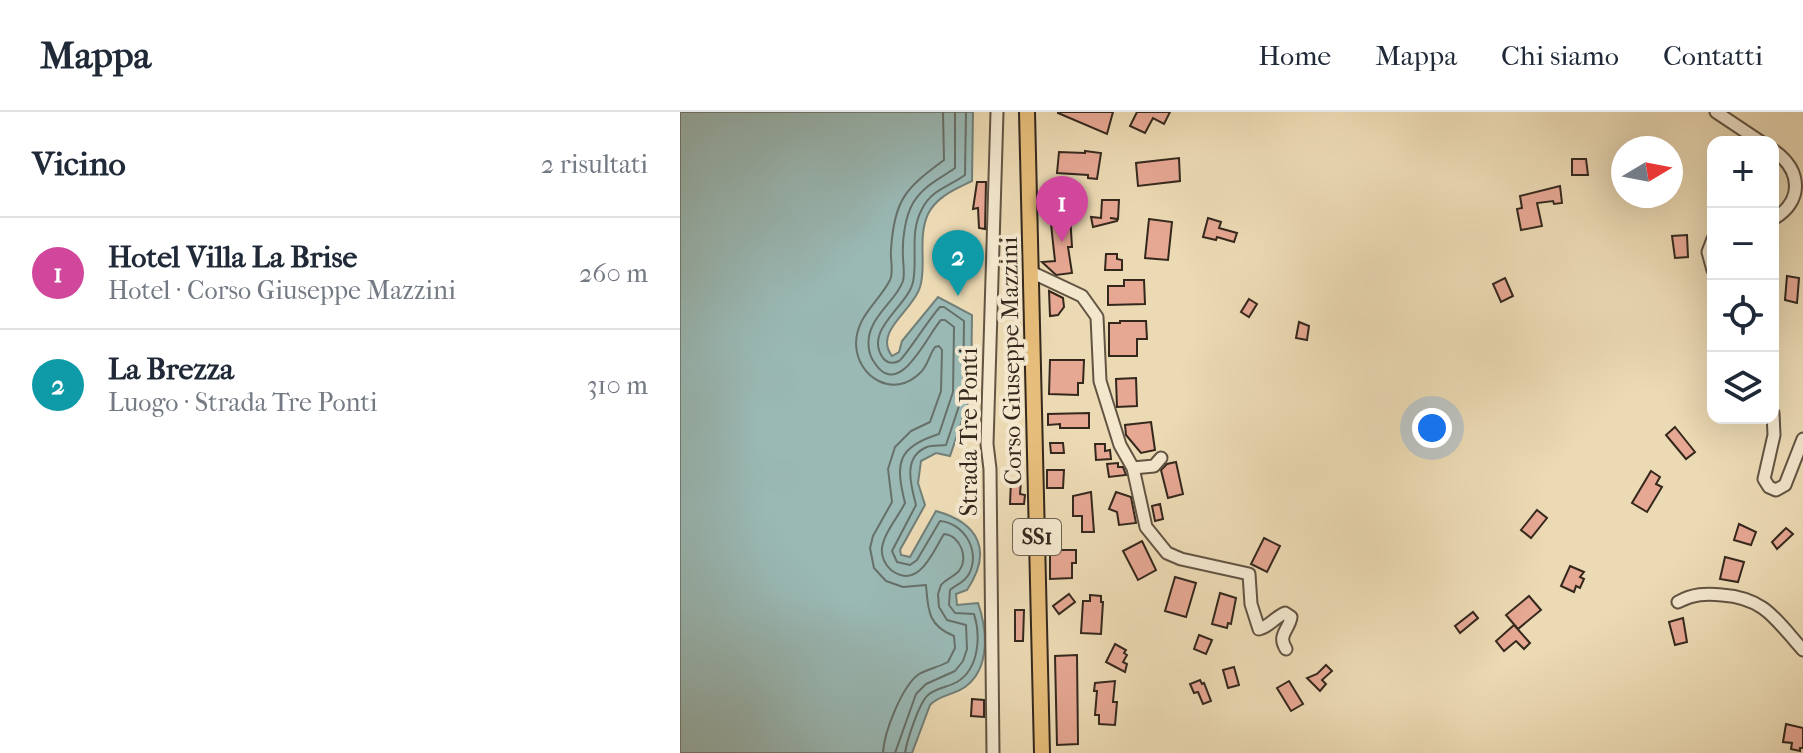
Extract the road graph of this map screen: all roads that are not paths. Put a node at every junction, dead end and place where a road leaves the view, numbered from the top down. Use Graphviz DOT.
graph roads {
  1 [pos="997,112"];
  2 [pos="1027,112"];
  3 [pos="1716,112"];
  4 [pos="1752,136"];
  5 [pos="1779,154"];
  6 [pos="1779,216"];
  7 [pos="1031,272"];
  8 [pos="1774,424"];
  9 [pos="1803,439"];
  10 [pos="1161,458"];
  11 [pos="1133,468"];
  12 [pos="1678,602"];
  13 [pos="1251,604"];
  14 [pos="1246,620"];
  15 [pos="1286,649"];
  16 [pos="1803,650"];
  17 [pos="993,753"];
  18 [pos="1042,753"];
  1 -- 17 [label="street, Strada Tre Ponti"];
  2 -- 7 [label="main road, Corso Giuseppe Mazzini / SS1"];
  3 -- 4 [label="street"];
  5 -- 6 [label="street"];
  7 -- 11 [label="street"];
  7 -- 18 [label="main road, Corso Giuseppe Mazzini / SS1"];
  8 -- 9 [label="street"];
  10 -- 11 [label="street"];
  11 -- 13 [label="street"];
  12 -- 16 [label="street"];
  13 -- 14 [label="street"];
  13 -- 15 [label="street"];
}
